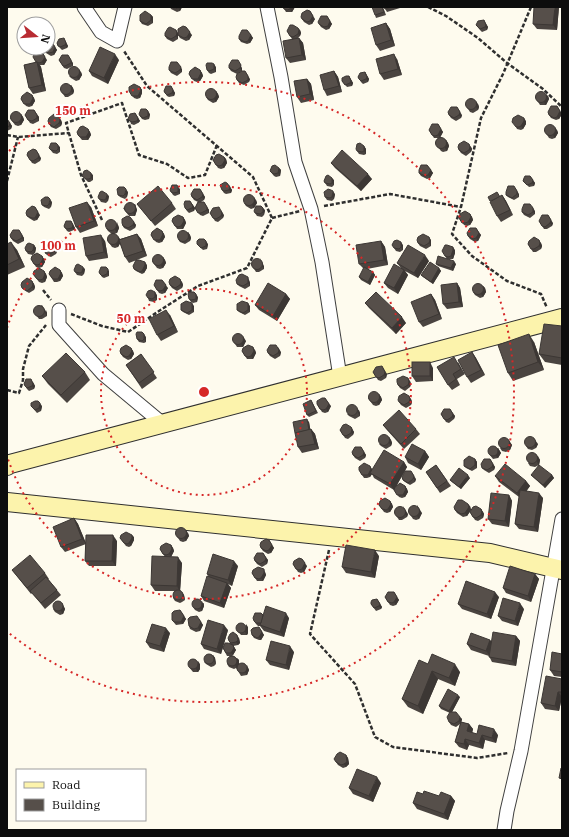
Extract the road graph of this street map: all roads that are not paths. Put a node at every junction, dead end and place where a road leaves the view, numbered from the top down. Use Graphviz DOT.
graph roads {
  1 [pos="84,7"];
  2 [pos="125,7"];
  3 [pos="267,7"];
  4 [pos="59,310"];
  5 [pos="558,320"];
  6 [pos="340,377"];
  7 [pos="163,424"];
  8 [pos="7,466"];
  9 [pos="7,502"];
  10 [pos="562,519"];
  11 [pos="557,569"];
  12 [pos="504,830"];
  1 -- 2 [label="street"];
  3 -- 6 [label="street"];
  4 -- 7 [label="street"];
  5 -- 6 [label="street"];
  6 -- 7 [label="street"];
  7 -- 8 [label="street"];
  9 -- 11 [label="street"];
  10 -- 11 [label="street"];
  11 -- 12 [label="street"];
}
